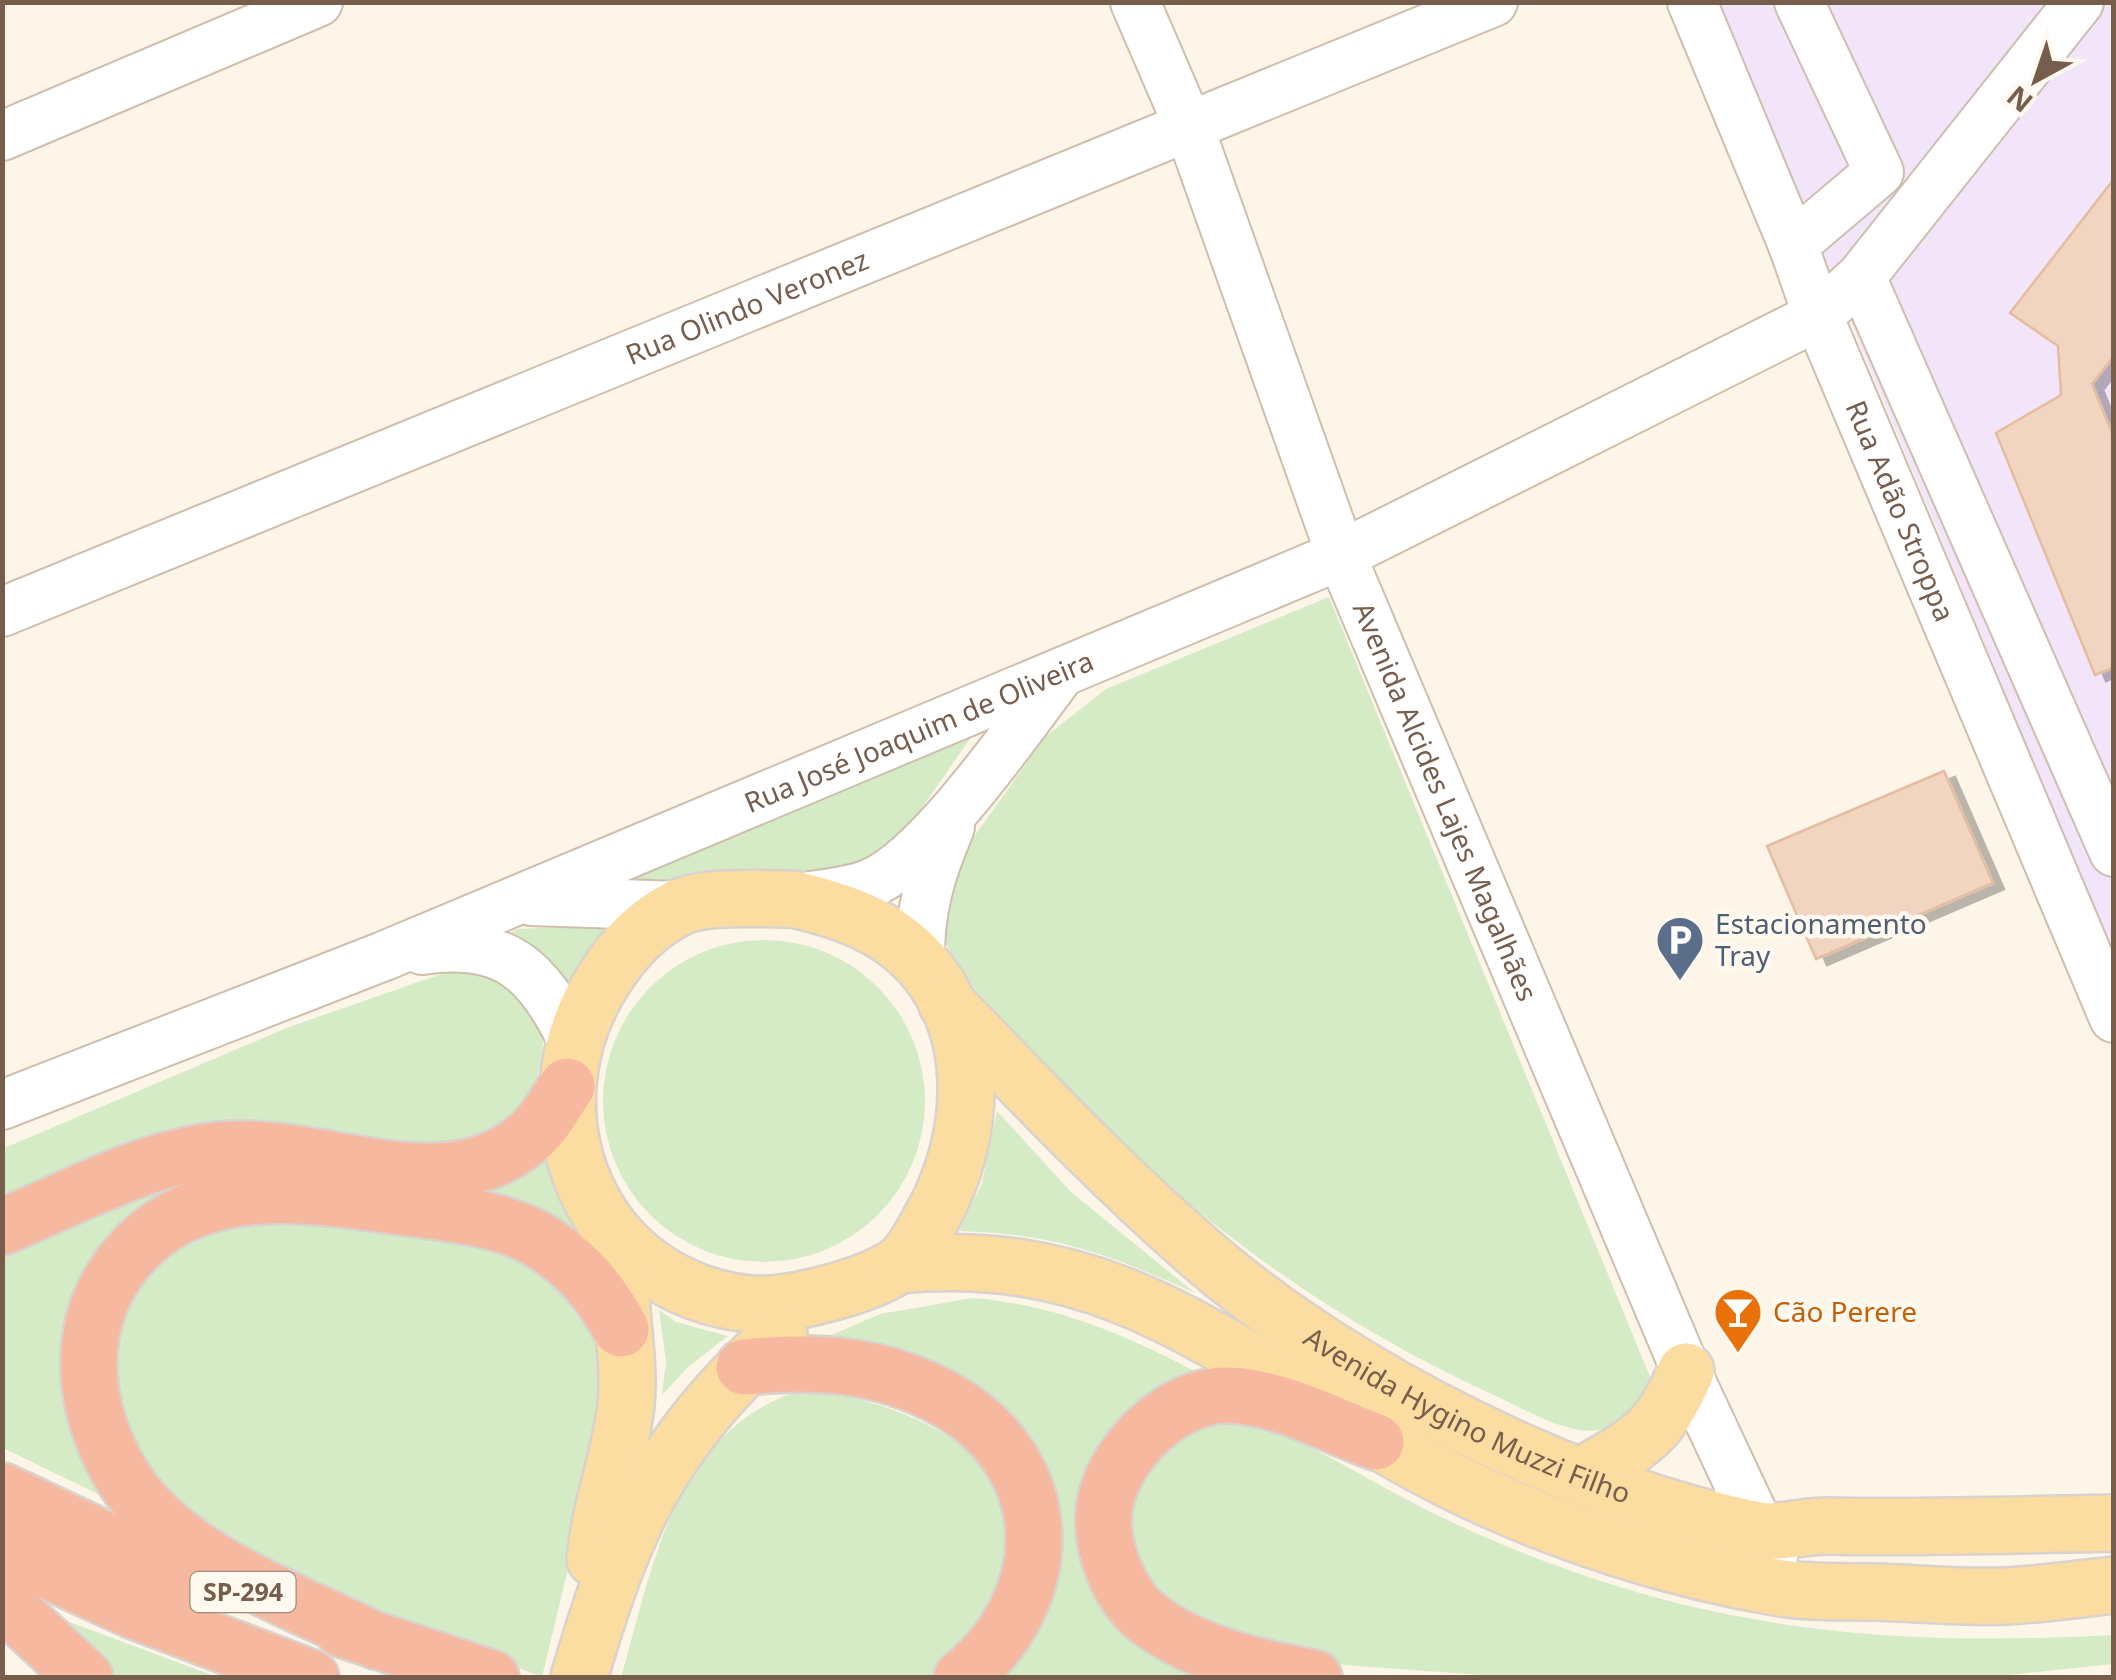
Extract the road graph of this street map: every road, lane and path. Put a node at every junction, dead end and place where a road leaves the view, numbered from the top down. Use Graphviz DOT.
graph roads {
  1 [pos="318,2"];
  2 [pos="1135,2"];
  3 [pos="1493,2"];
  4 [pos="1692,2"];
  5 [pos="1799,2"];
  6 [pos="2079,2"];
  7 [pos="1189,127"];
  8 [pos="2,136"];
  9 [pos="1793,245"];
  10 [pos="1861,277"];
  11 [pos="1818,316"];
  12 [pos="1341,554"];
  13 [pos="2,612"];
  14 [pos="1062,671"];
  15 [pos="960,804"];
  16 [pos="2114,852"];
  17 [pos="793,899"];
  18 [pos="510,902"];
  19 [pos="682,906"];
  20 [pos="384,956"];
  21 [pos="934,983"];
  22 [pos="2114,1018"];
  23 [pos="570,1063"];
  24 [pos="7,1091"];
  25 [pos="2,1227"];
  26 [pos="607,1228"];
  27 [pos="899,1266"];
  28 [pos="827,1294"];
  29 [pos="621,1329"];
  30 [pos="744,1367"];
  31 [pos="1686,1371"];
  32 [pos="1376,1442"];
  33 [pos="1582,1476"];
  34 [pos="2,1490"];
  35 [pos="2114,1523"];
  36 [pos="1762,1531"];
  37 [pos="2,1550"];
  38 [pos="2114,1585"];
  39 [pos="1785,1589"];
  40 [pos="2,1601"];
  41 [pos="376,1641"];
  42 [pos="585,1658"];
  43 [pos="85,1678"];
  44 [pos="311,1678"];
  45 [pos="491,1678"];
  46 [pos="962,1678"];
  47 [pos="1314,1678"];
  1 -- 8 [label="street"];
  2 -- 7 [label="street, Avenida Alcides Lajes Magalhães"];
  3 -- 7 [label="street, Rua Olindo Veronez"];
  4 -- 9 [label="street, Rua Adão Stroppa"];
  5 -- 9 [label="street"];
  6 -- 10 [label="street, Rua José Joaquim de Oliveira"];
  7 -- 12 [label="street, Avenida Alcides Lajes Magalhães"];
  7 -- 13 [label="street, Rua Olindo Veronez"];
  9 -- 11 [label="street, Rua Adão Stroppa"];
  10 -- 11 [label="street, Rua José Joaquim de Oliveira"];
  10 -- 16 [label="street"];
  11 -- 12 [label="street, Rua José Joaquim de Oliveira"];
  11 -- 22 [label="street, Rua Adão Stroppa"];
  12 -- 14 [label="street, Rua José Joaquim de Oliveira"];
  12 -- 31 [label="street, Avenida Alcides Lajes Magalhães"];
  14 -- 15 [label="street"];
  14 -- 18 [label="street, Rua José Joaquim de Oliveira"];
  15 -- 17 [label="street"];
  15 -- 21 [label="street"];
  17 -- 19 [label="main road, Avenida Hygino Muzzi Filho"];
  17 -- 21 [label="main road, Avenida Hygino Muzzi Filho"];
  18 -- 19 [label="street"];
  18 -- 20 [label="street, Rua José Joaquim de Oliveira"];
  19 -- 23 [label="main road"];
  20 -- 23 [label="street"];
  20 -- 24 [label="street, Rua José Joaquim de Oliveira"];
  21 -- 27 [label="main road"];
  21 -- 33 [label="main road, Avenida Hygino Muzzi Filho"];
  23 -- 25 [label="highway"];
  23 -- 26 [label="main road"];
  26 -- 28 [label="main road"];
  26 -- 29 [label="main road"];
  27 -- 28 [label="main road, Avenida Hygino Muzzi Filho"];
  27 -- 32 [label="main road, Avenida Hygino Muzzi Filho"];
  28 -- 30 [label="main road"];
  29 -- 41 [label="highway"];
  29 -- 42 [label="main road"];
  30 -- 42 [label="main road"];
  30 -- 46 [label="highway"];
  31 -- 33 [label="main road"];
  31 -- 36 [label="street, Avenida Alcides Lajes Magalhães"];
  32 -- 39 [label="main road, Avenida Hygino Muzzi Filho"];
  32 -- 47 [label="highway"];
  33 -- 36 [label="main road, Avenida Hygino Muzzi Filho"];
  34 -- 41 [label="highway, SP-294"];
  35 -- 36 [label="main road, Avenida Hygino Muzzi Filho"];
  36 -- 39 [label="street, Avenida Alcides Lajes Magalhães"];
  37 -- 44 [label="highway, SP-294"];
  38 -- 39 [label="main road, Avenida Hygino Muzzi Filho"];
  40 -- 43 [label="highway"];
  41 -- 45 [label="highway, SP-294"];
}
